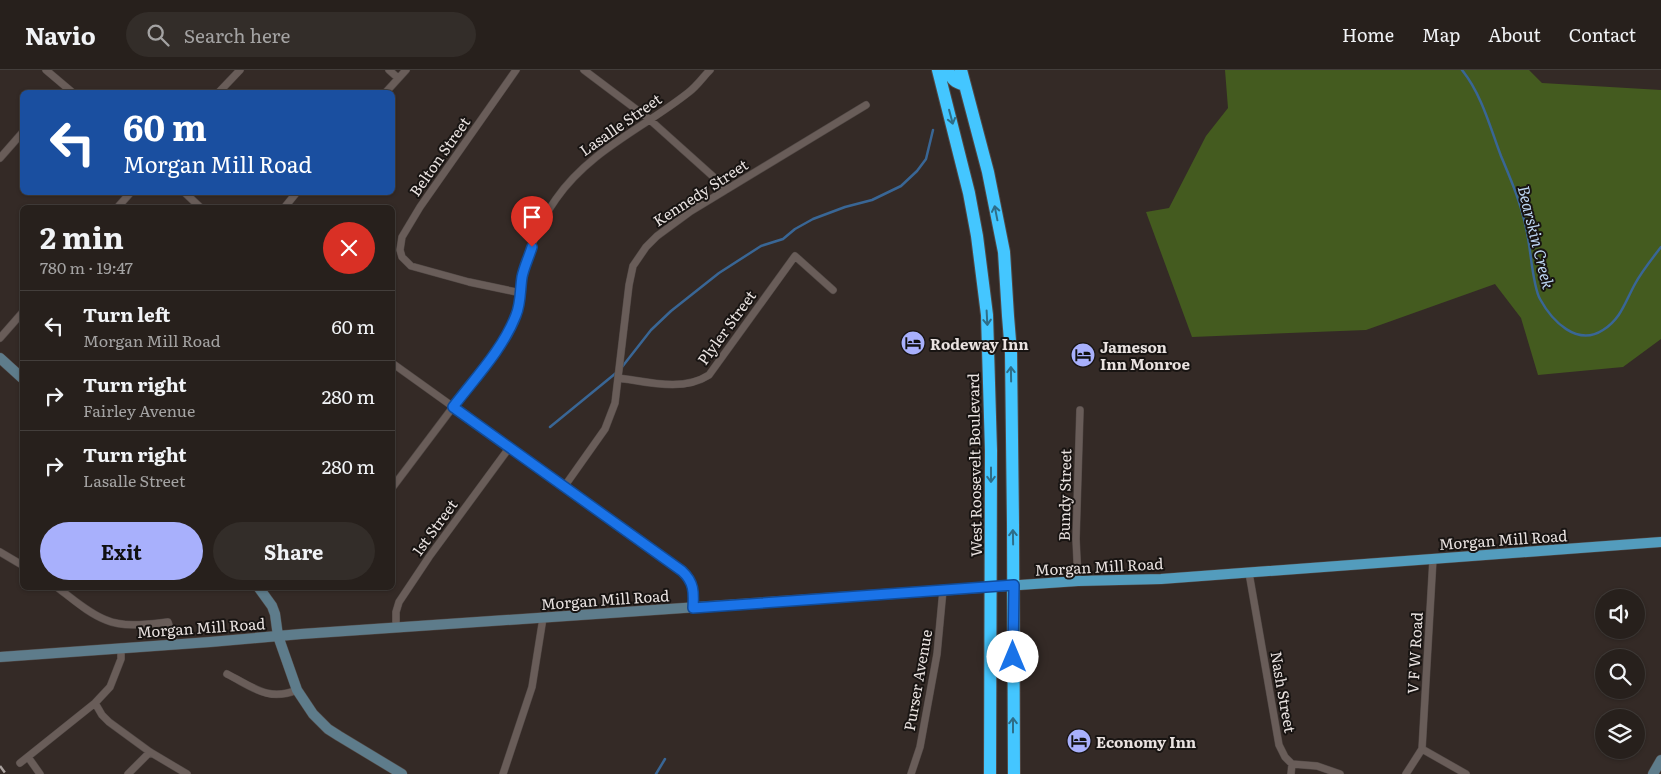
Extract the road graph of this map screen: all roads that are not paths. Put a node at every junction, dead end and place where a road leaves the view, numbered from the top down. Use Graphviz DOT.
graph roads {
  1 [pos="46,70"];
  2 [pos="240,70"];
  3 [pos="389,70"];
  4 [pos="406,70"];
  5 [pos="516,70"];
  6 [pos="584,70"];
  7 [pos="710,70"];
  8 [pos="938,70"];
  9 [pos="948,70"];
  10 [pos="961,70"];
  11 [pos="398,78"];
  12 [pos="965,85"];
  13 [pos="64,86"];
  14 [pos="61,90"];
  15 [pos="69,90"];
  16 [pos="221,90"];
  17 [pos="388,90"];
  18 [pos="866,105"];
  19 [pos="649,120"];
  20 [pos="20,135"];
  21 [pos="0,158"];
  22 [pos="727,189"];
  23 [pos="128,195"];
  24 [pos="187,195"];
  25 [pos="295,195"];
  26 [pos="119,205"];
  27 [pos="197,205"];
  28 [pos="286,205"];
  29 [pos="833,290"];
  30 [pos="521,293"];
  31 [pos="20,315"];
  32 [pos="0,338"];
  33 [pos="0,358"];
  34 [pos="395,365"];
  35 [pos="20,376"];
  36 [pos="619,378"];
  37 [pos="453,407"];
  38 [pos="1080,410"];
  39 [pos="509,448"];
  40 [pos="395,484"];
  41 [pos="564,487"];
  42 [pos="1661,542"];
  43 [pos="0,552"];
  44 [pos="1433,559"];
  45 [pos="20,564"];
  46 [pos="1249,573"];
  47 [pos="1078,581"];
  48 [pos="1014,585"];
  49 [pos="991,587"];
  50 [pos="62,590"];
  51 [pos="260,590"];
  52 [pos="944,590"];
  53 [pos="693,608"];
  54 [pos="543,618"];
  55 [pos="396,628"];
  56 [pos="278,636"];
  57 [pos="175,644"];
  58 [pos="121,648"];
  59 [pos="0,657"];
  60 [pos="227,674"];
  61 [pos="297,690"];
  62 [pos="95,703"];
  63 [pos="1422,749"];
  64 [pos="150,752"];
  65 [pos="28,757"];
  66 [pos="1661,760"];
  67 [pos="20,763"];
  68 [pos="1292,764"];
  69 [pos="40,774"];
  70 [pos="128,774"];
  71 [pos="187,774"];
  72 [pos="402,774"];
  73 [pos="503,774"];
  74 [pos="910,774"];
  75 [pos="990,774"];
  76 [pos="1014,774"];
  77 [pos="1291,774"];
  78 [pos="1340,774"];
  79 [pos="1406,774"];
  80 [pos="1466,774"];
  81 [pos="1653,774"];
  1 -- 13 [label="street"];
  2 -- 16 [label="street"];
  3 -- 11 [label="street"];
  4 -- 11 [label="street"];
  5 -- 30 [label="street, Belton Street"];
  6 -- 19 [label="street"];
  7 -- 19 [label="street, Lasalle Street"];
  8 -- 49 [label="highway, West Roosevelt Boulevard, one-way"];
  9 -- 12 [label="highway"];
  10 -- 12 [label="highway"];
  11 -- 17 [label="street"];
  48 -- 12 [label="highway, one-way"];
  13 -- 14 [label="street"];
  13 -- 15 [label="street"];
  18 -- 22 [label="street, Kennedy Street"];
  19 -- 22 [label="street"];
  19 -- 30 [label="street, Lasalle Street"];
  20 -- 21 [label="street"];
  22 -- 36 [label="street, Kennedy Street"];
  23 -- 26 [label="street"];
  24 -- 27 [label="street"];
  25 -- 28 [label="street"];
  29 -- 36 [label="street, Plyler Street"];
  30 -- 37 [label="street, Lasalle Street"];
  31 -- 32 [label="street"];
  33 -- 35 [label="main road"];
  34 -- 37 [label="street"];
  36 -- 41 [label="street, Kennedy Street"];
  37 -- 39 [label="street"];
  37 -- 40 [label="street, Lasalle Street"];
  38 -- 47 [label="street, Bundy Street"];
  39 -- 41 [label="street"];
  39 -- 55 [label="street, 1st Street"];
  41 -- 53 [label="street"];
  42 -- 44 [label="main road, Morgan Mill Road"];
  43 -- 45 [label="street"];
  44 -- 46 [label="main road, Morgan Mill Road"];
  44 -- 63 [label="street, V F W Road"];
  46 -- 47 [label="main road, Morgan Mill Road"];
  46 -- 68 [label="street, Nash Street"];
  47 -- 48 [label="main road, Morgan Mill Road"];
  48 -- 49 [label="main road, Morgan Mill Road"];
  76 -- 48 [label="highway, one-way"];
  49 -- 52 [label="main road, Morgan Mill Road"];
  49 -- 75 [label="highway, West Roosevelt Boulevard"];
  50 -- 57 [label="street"];
  51 -- 56 [label="main road"];
  52 -- 53 [label="main road, Morgan Mill Road"];
  52 -- 74 [label="street, Purser Avenue"];
  53 -- 54 [label="main road, Morgan Mill Road"];
  54 -- 55 [label="main road, Morgan Mill Road"];
  54 -- 73 [label="street"];
  55 -- 56 [label="main road, Morgan Mill Road"];
  56 -- 57 [label="main road, Morgan Mill Road"];
  56 -- 61 [label="main road"];
  57 -- 58 [label="main road, Morgan Mill Road"];
  58 -- 59 [label="main road, Morgan Mill Road"];
  58 -- 62 [label="street"];
  60 -- 61 [label="street"];
  61 -- 72 [label="main road"];
  62 -- 64 [label="street"];
  62 -- 65 [label="street"];
  63 -- 79 [label="street"];
  63 -- 80 [label="street"];
  64 -- 70 [label="street"];
  64 -- 71 [label="street"];
  65 -- 67 [label="street"];
  65 -- 69 [label="street"];
  66 -- 81 [label="main road"];
  68 -- 77 [label="street"];
  68 -- 78 [label="street"];
}
